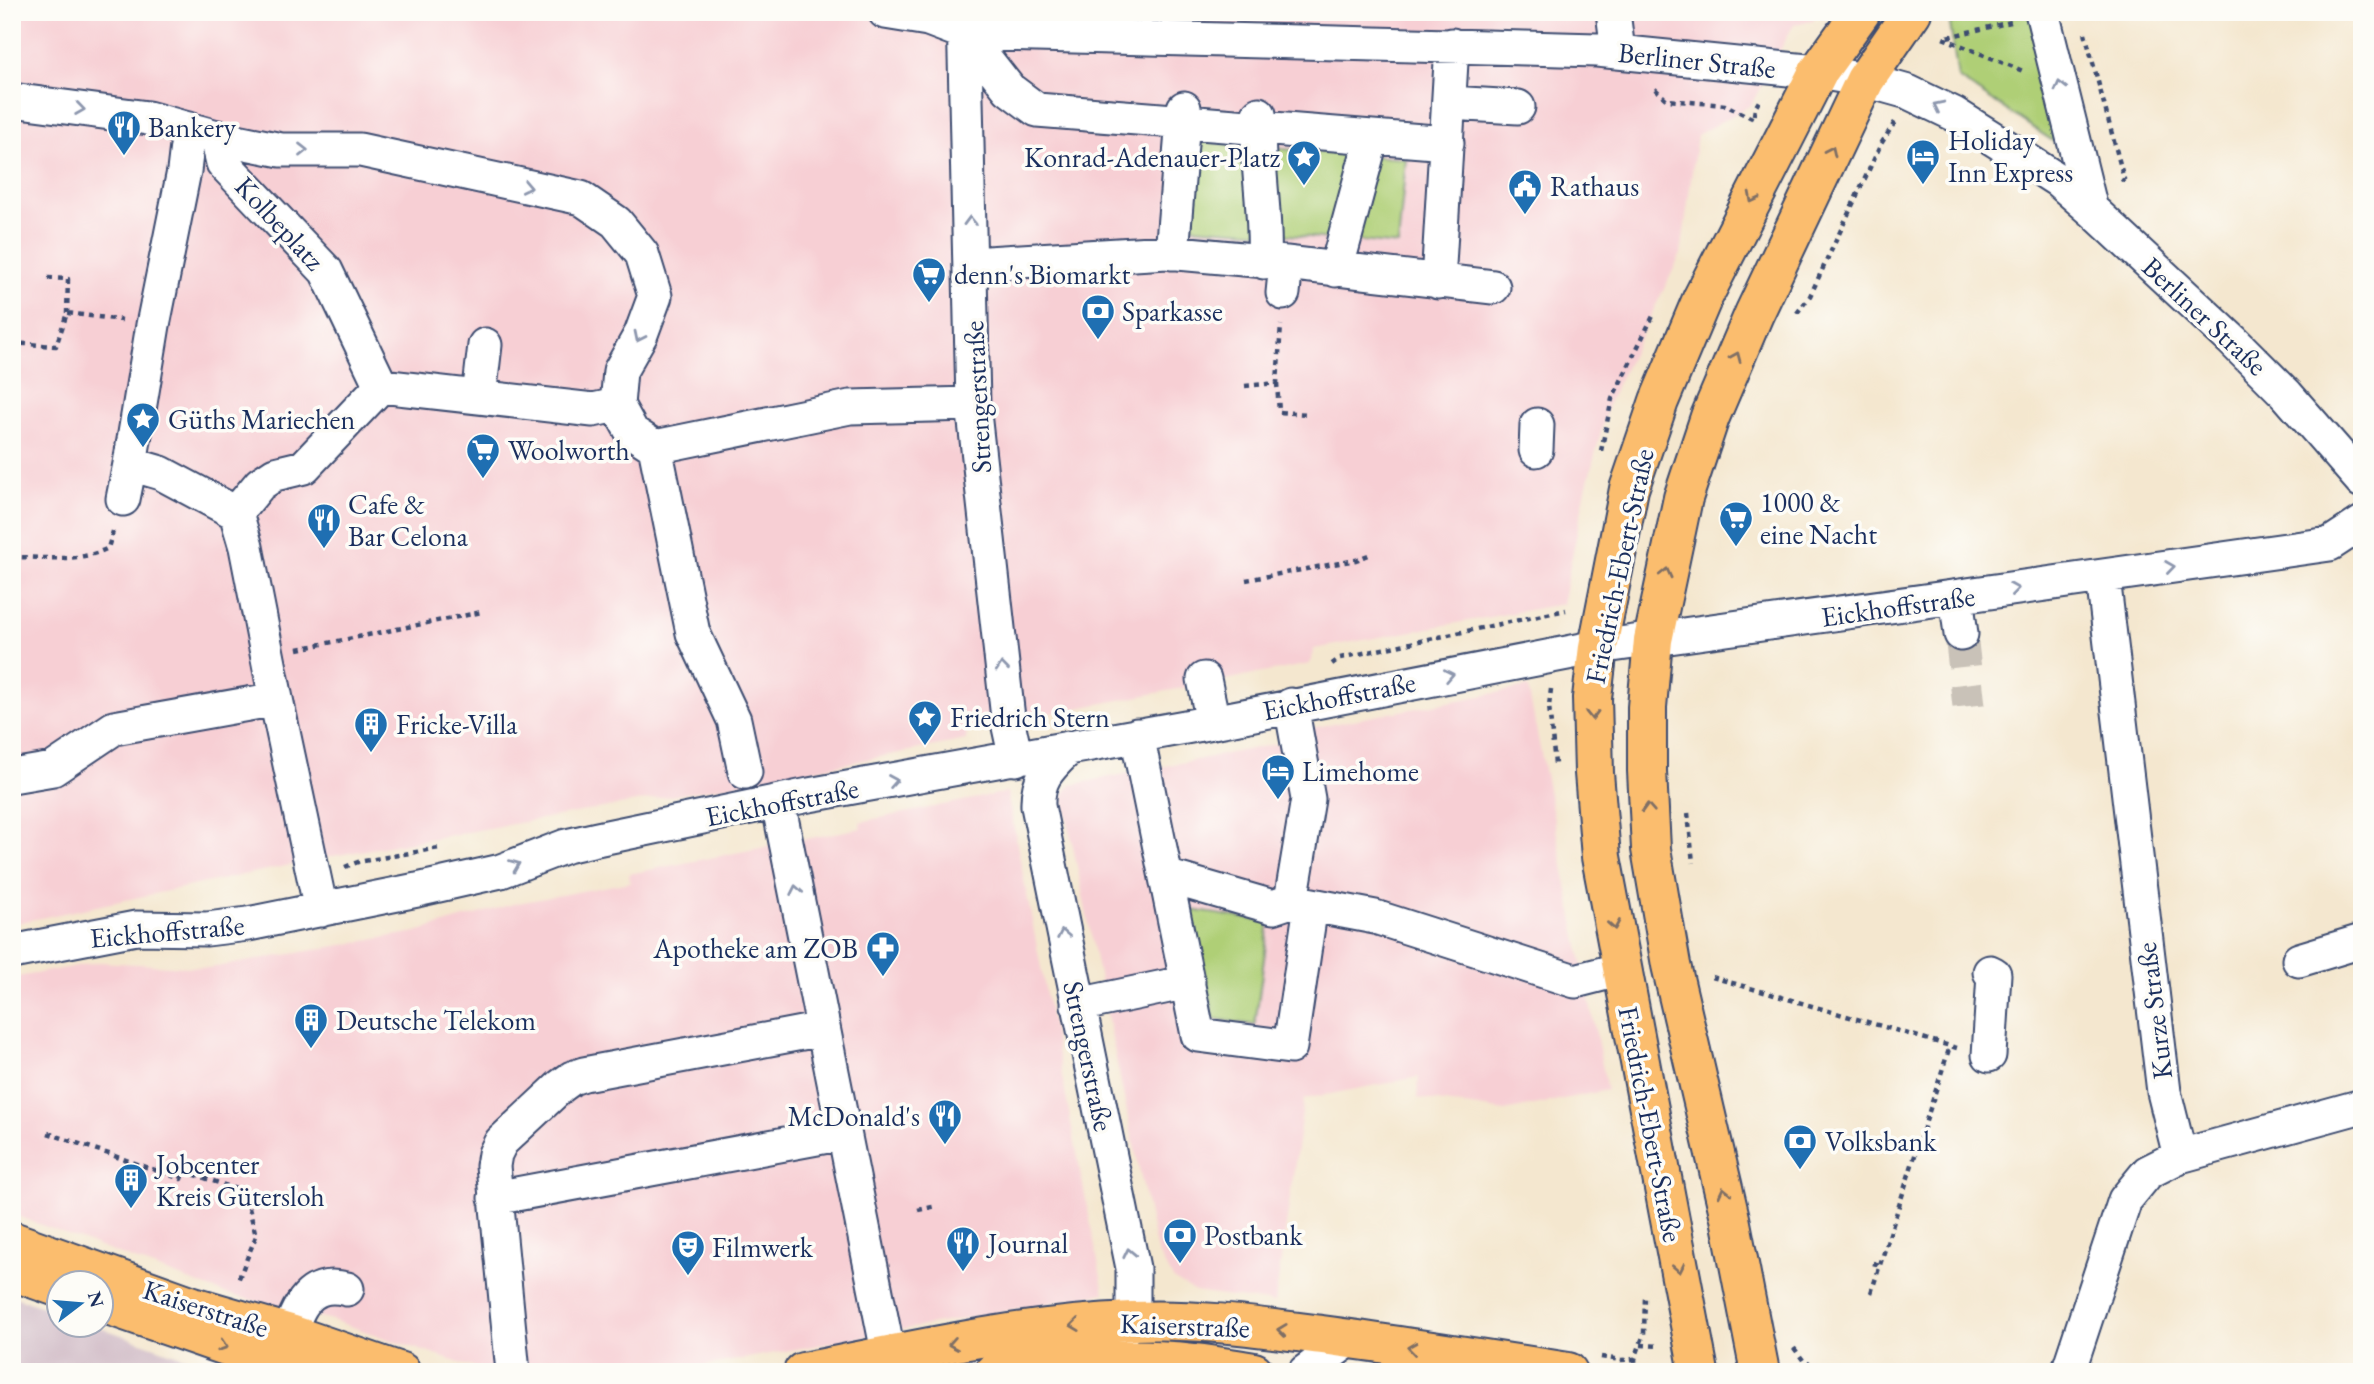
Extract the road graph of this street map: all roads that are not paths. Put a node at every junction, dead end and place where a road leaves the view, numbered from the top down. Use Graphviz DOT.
graph roads {
  1 [pos="886,12"];
  2 [pos="1593,12"];
  3 [pos="1613,12"];
  4 [pos="1861,12"];
  5 [pos="1912,12"];
  6 [pos="2042,13"];
  7 [pos="964,23"];
  8 [pos="1452,45"];
  9 [pos="1607,50"];
  10 [pos="1818,72"];
  11 [pos="1865,80"];
  12 [pos="12,100"];
  13 [pos="1449,103"];
  14 [pos="1518,107"];
  15 [pos="1184,115"];
  16 [pos="1259,121"];
  17 [pos="1372,137"];
  18 [pos="209,143"];
  19 [pos="1447,143"];
  20 [pos="2102,201"];
  21 [pos="1172,253"];
  22 [pos="971,264"];
  23 [pos="1336,270"];
  24 [pos="1277,273"];
  25 [pos="1438,282"];
  26 [pos="1493,288"];
  27 [pos="485,345"];
  28 [pos="381,386"];
  29 [pos="479,397"];
  30 [pos="142,403"];
  31 [pos="973,404"];
  32 [pos="617,405"];
  33 [pos="655,447"];
  34 [pos="130,464"];
  35 [pos="161,473"];
  36 [pos="2362,481"];
  37 [pos="122,499"];
  38 [pos="236,513"];
  39 [pos="2362,523"];
  40 [pos="2103,577"];
  41 [pos="1956,597"];
  42 [pos="1961,634"];
  43 [pos="1653,640"];
  44 [pos="1598,647"];
  45 [pos="1204,679"];
  46 [pos="276,699"];
  47 [pos="1291,705"];
  48 [pos="1213,722"];
  49 [pos="1137,735"];
  50 [pos="1069,748"];
  51 [pos="1016,758"];
  52 [pos="745,772"];
  53 [pos="12,776"];
  54 [pos="778,802"];
  55 [pos="1166,876"];
  56 [pos="1301,903"];
  57 [pos="321,909"];
  58 [pos="2362,941"];
  59 [pos="12,952"];
  60 [pos="2299,960"];
  61 [pos="1622,969"];
  62 [pos="1990,972"];
  63 [pos="1188,982"];
  64 [pos="1078,1005"];
  65 [pos="823,1029"];
  66 [pos="1989,1055"];
  67 [pos="2362,1106"];
  68 [pos="844,1133"];
  69 [pos="2180,1156"];
  70 [pos="495,1198"];
  71 [pos="12,1241"];
  72 [pos="12,1271"];
  73 [pos="46,1283"];
  74 [pos="347,1289"];
  75 [pos="116,1308"];
  76 [pos="1133,1320"];
  77 [pos="1188,1322"];
  78 [pos="1350,1339"];
  79 [pos="290,1357"];
  80 [pos="1094,1360"];
  81 [pos="890,1364"];
  82 [pos="1194,1367"];
  83 [pos="401,1372"];
  84 [pos="513,1372"];
  85 [pos="803,1372"];
  86 [pos="994,1372"];
  87 [pos="1254,1372"];
  88 [pos="1305,1372"];
  89 [pos="1568,1372"];
  90 [pos="1699,1372"];
  91 [pos="1760,1372"];
  92 [pos="2068,1372"];
  1 -- 7 [label="street, Berliner Straße"];
  2 -- 9 [label="street"];
  3 -- 9 [label="street"];
  4 -- 10 [label="main road, Friedrich-Ebert-Straße"];
  5 -- 11 [label="main road, Friedrich-Ebert-Straße"];
  20 -- 6 [label="street, one-way"];
  7 -- 8 [label="street, Berliner Straße"];
  7 -- 15 [label="street"];
  22 -- 7 [label="street, Strengerstraße, one-way"];
  8 -- 9 [label="street, Berliner Straße"];
  8 -- 13 [label="street"];
  9 -- 10 [label="street, Berliner Straße"];
  10 -- 11 [label="street, Berliner Straße"];
  10 -- 44 [label="main road, Friedrich-Ebert-Straße, one-way"];
  20 -- 11 [label="street, Berliner Straße, one-way"];
  43 -- 11 [label="main road, Friedrich-Ebert-Straße, one-way"];
  12 -- 18 [label="street, one-way"];
  13 -- 14 [label="street"];
  13 -- 19 [label="street"];
  15 -- 16 [label="street"];
  15 -- 21 [label="street"];
  16 -- 17 [label="street"];
  16 -- 24 [label="street"];
  17 -- 19 [label="street"];
  17 -- 23 [label="street"];
  18 -- 28 [label="street, Kolbeplatz"];
  18 -- 30 [label="street"];
  18 -- 32 [label="street, one-way"];
  19 -- 25 [label="street"];
  20 -- 36 [label="street, Berliner Straße"];
  21 -- 22 [label="street"];
  21 -- 24 [label="street"];
  22 -- 31 [label="street, Strengerstraße"];
  23 -- 24 [label="street"];
  23 -- 25 [label="street"];
  25 -- 26 [label="street"];
  27 -- 29 [label="street"];
  28 -- 29 [label="street"];
  28 -- 38 [label="street"];
  29 -- 32 [label="street"];
  30 -- 34 [label="street"];
  30 -- 35 [label="street"];
  31 -- 33 [label="street"];
  51 -- 31 [label="street, Strengerstraße, one-way"];
  32 -- 33 [label="street"];
  33 -- 52 [label="street, Eickhoffstraße"];
  34 -- 35 [label="street"];
  34 -- 37 [label="street"];
  35 -- 38 [label="street"];
  38 -- 46 [label="street"];
  40 -- 39 [label="street, Eickhoffstraße, one-way"];
  41 -- 40 [label="street, Eickhoffstraße, one-way"];
  40 -- 69 [label="street, Kurze Straße"];
  41 -- 42 [label="street"];
  41 -- 43 [label="street, Eickhoffstraße"];
  43 -- 44 [label="street, Eickhoffstraße"];
  91 -- 43 [label="main road, Friedrich-Ebert-Straße, one-way"];
  47 -- 44 [label="street, Eickhoffstraße, one-way"];
  44 -- 61 [label="main road, Friedrich-Ebert-Straße, one-way"];
  45 -- 48 [label="street"];
  46 -- 53 [label="street"];
  46 -- 57 [label="street"];
  47 -- 48 [label="street, Eickhoffstraße"];
  47 -- 56 [label="street"];
  48 -- 49 [label="street, Eickhoffstraße"];
  49 -- 50 [label="street, Eickhoffstraße"];
  49 -- 55 [label="street"];
  50 -- 51 [label="street, Eickhoffstraße"];
  64 -- 50 [label="street, Strengerstraße, one-way"];
  54 -- 51 [label="street, Eickhoffstraße, one-way"];
  57 -- 54 [label="street, Eickhoffstraße, one-way"];
  65 -- 54 [label="street, one-way"];
  55 -- 56 [label="street"];
  55 -- 63 [label="street"];
  56 -- 61 [label="street"];
  56 -- 63 [label="street"];
  57 -- 59 [label="street, Eickhoffstraße"];
  58 -- 60 [label="street"];
  61 -- 90 [label="main road, Friedrich-Ebert-Straße, one-way"];
  62 -- 66 [label="street"];
  63 -- 64 [label="street"];
  76 -- 64 [label="street, Strengerstraße, one-way"];
  65 -- 68 [label="street"];
  65 -- 70 [label="street"];
  67 -- 69 [label="street"];
  68 -- 70 [label="street"];
  68 -- 81 [label="street"];
  69 -- 92 [label="street"];
  70 -- 84 [label="street"];
  71 -- 79 [label="main road, Kaiserstraße"];
  72 -- 73 [label="main road"];
  74 -- 79 [label="street"];
  75 -- 79 [label="main road, Kaiserstraße, one-way"];
  76 -- 77 [label="main road, Kaiserstraße"];
  76 -- 80 [label="street"];
  76 -- 81 [label="main road, Kaiserstraße, one-way"];
  78 -- 77 [label="main road, Kaiserstraße, one-way"];
  77 -- 82 [label="street"];
  78 -- 88 [label="street"];
  89 -- 78 [label="main road, Kaiserstraße, one-way"];
  79 -- 83 [label="main road, Kaiserstraße"];
  80 -- 82 [label="main road, Kaiserstraße"];
  80 -- 86 [label="main road, Kaiserstraße"];
  81 -- 85 [label="main road, Kaiserstraße"];
  82 -- 87 [label="main road, Kaiserstraße"];
}
